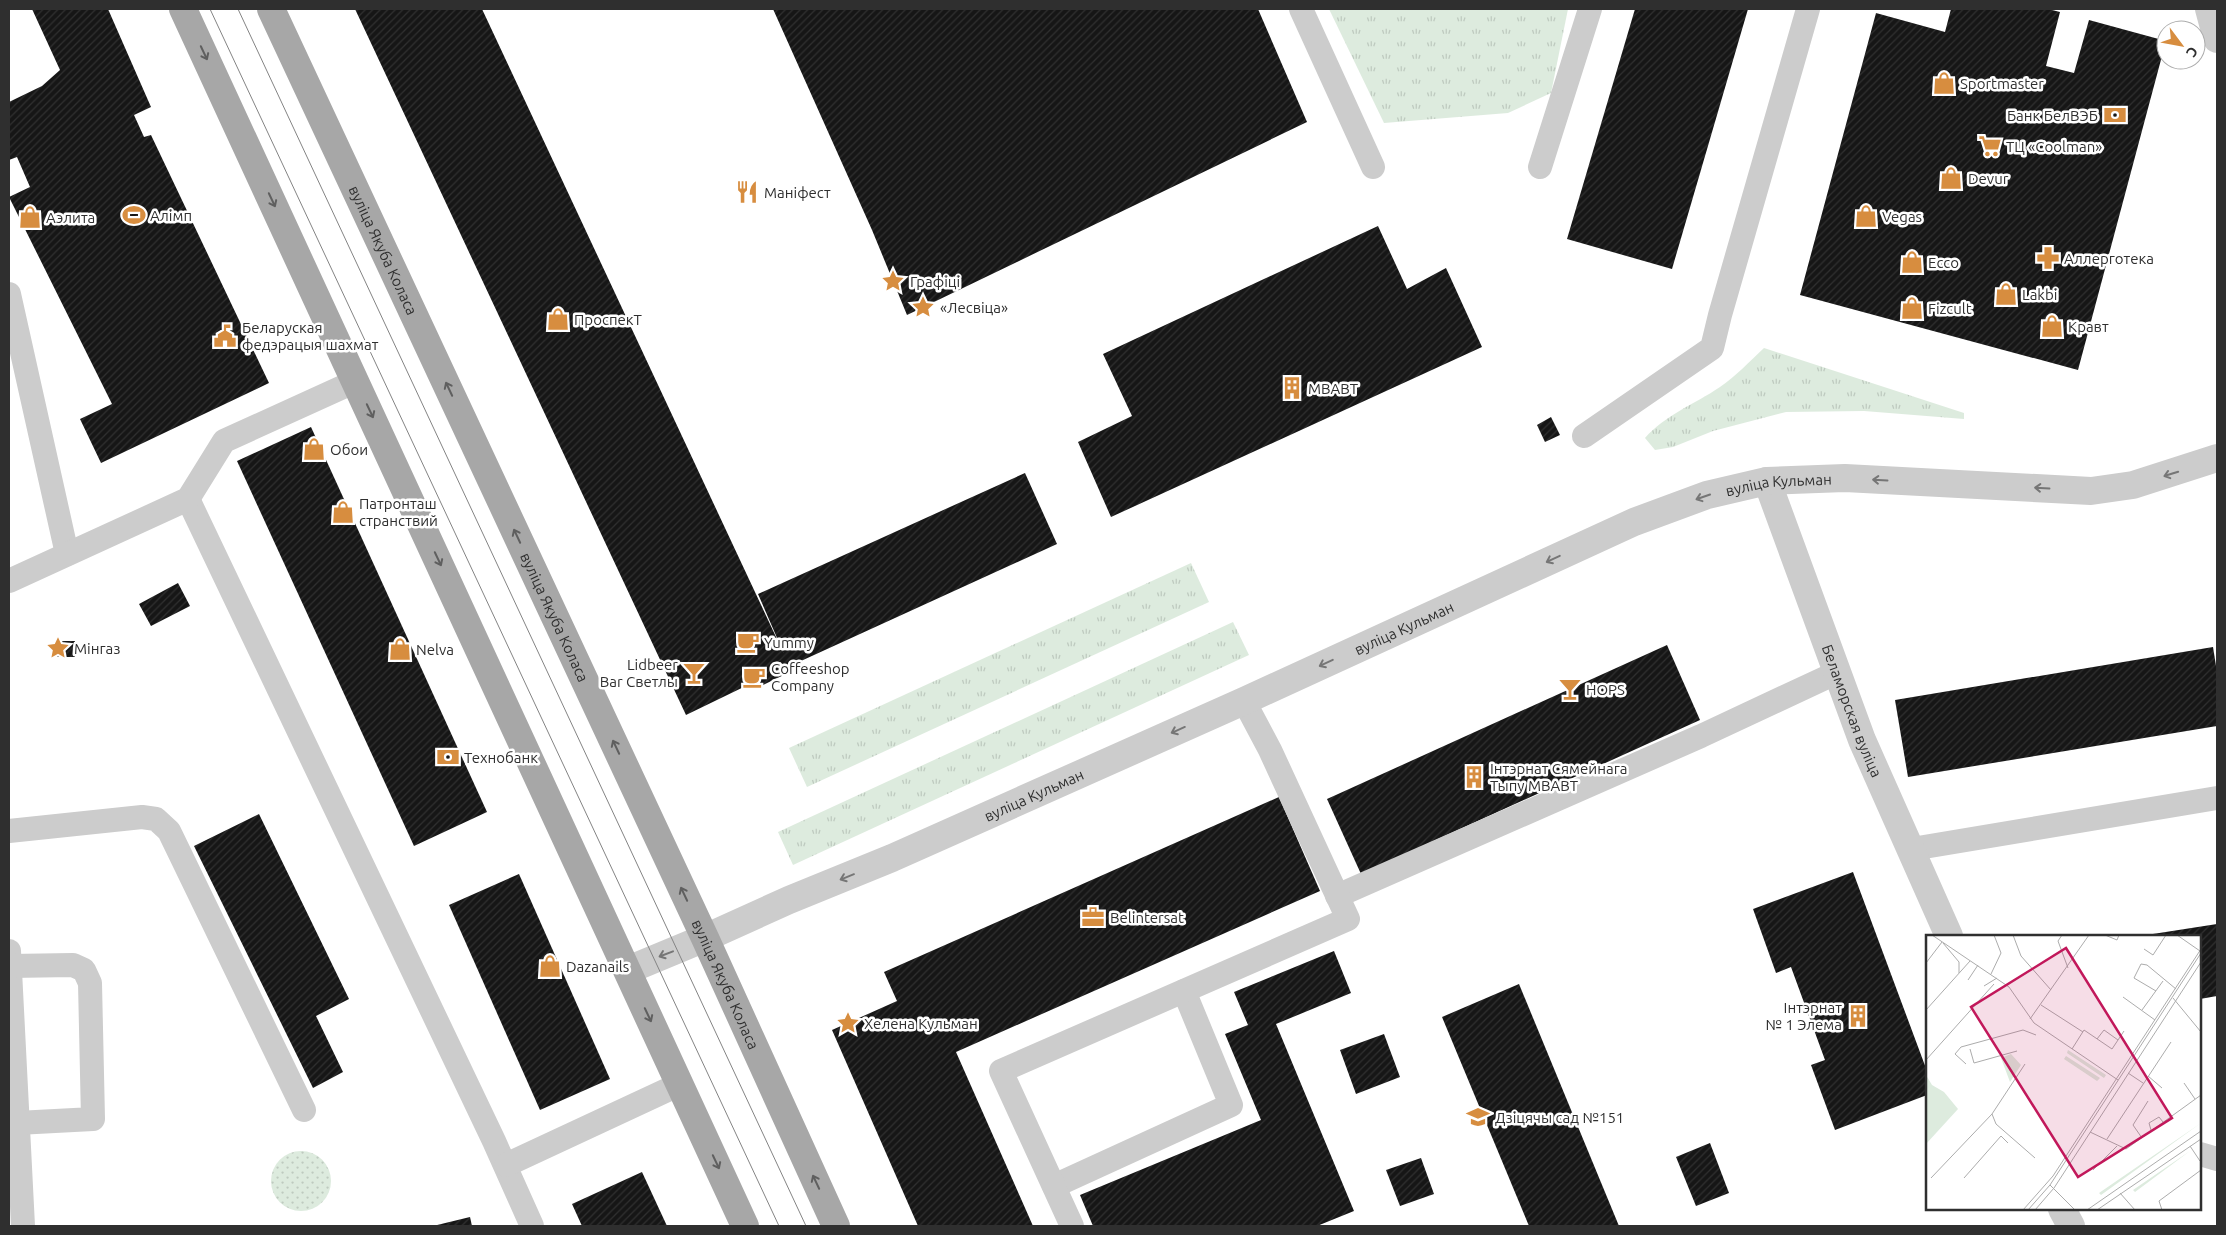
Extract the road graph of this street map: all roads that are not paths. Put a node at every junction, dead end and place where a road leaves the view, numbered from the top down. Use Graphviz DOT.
graph roads {
  1 [pos="183,9"];
  2 [pos="271,9"];
  3 [pos="1301,9"];
  4 [pos="1590,9"];
  5 [pos="1808,9"];
  6 [pos="2209,9"];
  7 [pos="2217,39"];
  8 [pos="1372,167"];
  9 [pos="1540,167"];
  10 [pos="9,294"];
  11 [pos="356,380"];
  12 [pos="1584,436"];
  13 [pos="2217,458"];
  14 [pos="1767,481"];
  15 [pos="188,499"];
  16 [pos="67,554"];
  17 [pos="9,581"];
  18 [pos="1838,672"];
  19 [pos="1244,701"];
  20 [pos="2217,798"];
  21 [pos="9,831"];
  22 [pos="1912,849"];
  23 [pos="1337,896"];
  24 [pos="1949,935"];
  25 [pos="705,938"];
  26 [pos="9,958"];
  27 [pos="628,970"];
  28 [pos="1184,990"];
  29 [pos="680,1084"];
  30 [pos="304,1110"];
  31 [pos="17,1123"];
  32 [pos="2201,1154"];
  33 [pos="2217,1159"];
  34 [pos="506,1166"];
  35 [pos="1054,1186"];
  36 [pos="2062,1210"];
  37 [pos="23,1226"];
  38 [pos="532,1226"];
  39 [pos="745,1226"];
  40 [pos="836,1226"];
  41 [pos="1072,1226"];
  42 [pos="2070,1226"];
  1 -- 11 [label="main road, one-way"];
  25 -- 2 [label="main road, вуліца Якуба Коласа, one-way"];
  3 -- 8 [label="lane"];
  4 -- 9 [label="lane"];
  5 -- 12 [label="lane"];
  6 -- 7 [label="street"];
  10 -- 16 [label="lane"];
  11 -- 15 [label="lane"];
  11 -- 27 [label="main road, one-way"];
  13 -- 14 [label="street, вуліца Кульман, one-way"];
  14 -- 18 [label="street, Беламорская вуліца"];
  14 -- 19 [label="street, вуліца Кульман, one-way"];
  15 -- 16 [label="lane"];
  15 -- 34 [label="lane"];
  16 -- 17 [label="lane"];
  18 -- 22 [label="street, Беламорская вуліца"];
  18 -- 23 [label="lane"];
  19 -- 23 [label="lane"];
  19 -- 25 [label="street, вуліца Кульман, one-way"];
  20 -- 22 [label="lane"];
  21 -- 30 [label="lane"];
  22 -- 24 [label="street, Беламорская вуліца"];
  23 -- 28 [label="lane"];
  25 -- 27 [label="street, вуліца Кульман, one-way"];
  40 -- 25 [label="main road, вуліца Якуба Коласа, one-way"];
  26 -- 31 [label="lane"];
  26 -- 31 [label="lane"];
  27 -- 29 [label="main road, one-way"];
  28 -- 35 [label="lane"];
  28 -- 35 [label="lane"];
  29 -- 34 [label="lane"];
  29 -- 39 [label="main road, one-way"];
  31 -- 37 [label="lane"];
  32 -- 33 [label="lane"];
  34 -- 38 [label="lane"];
  35 -- 41 [label="lane"];
  36 -- 42 [label="street"];
}
